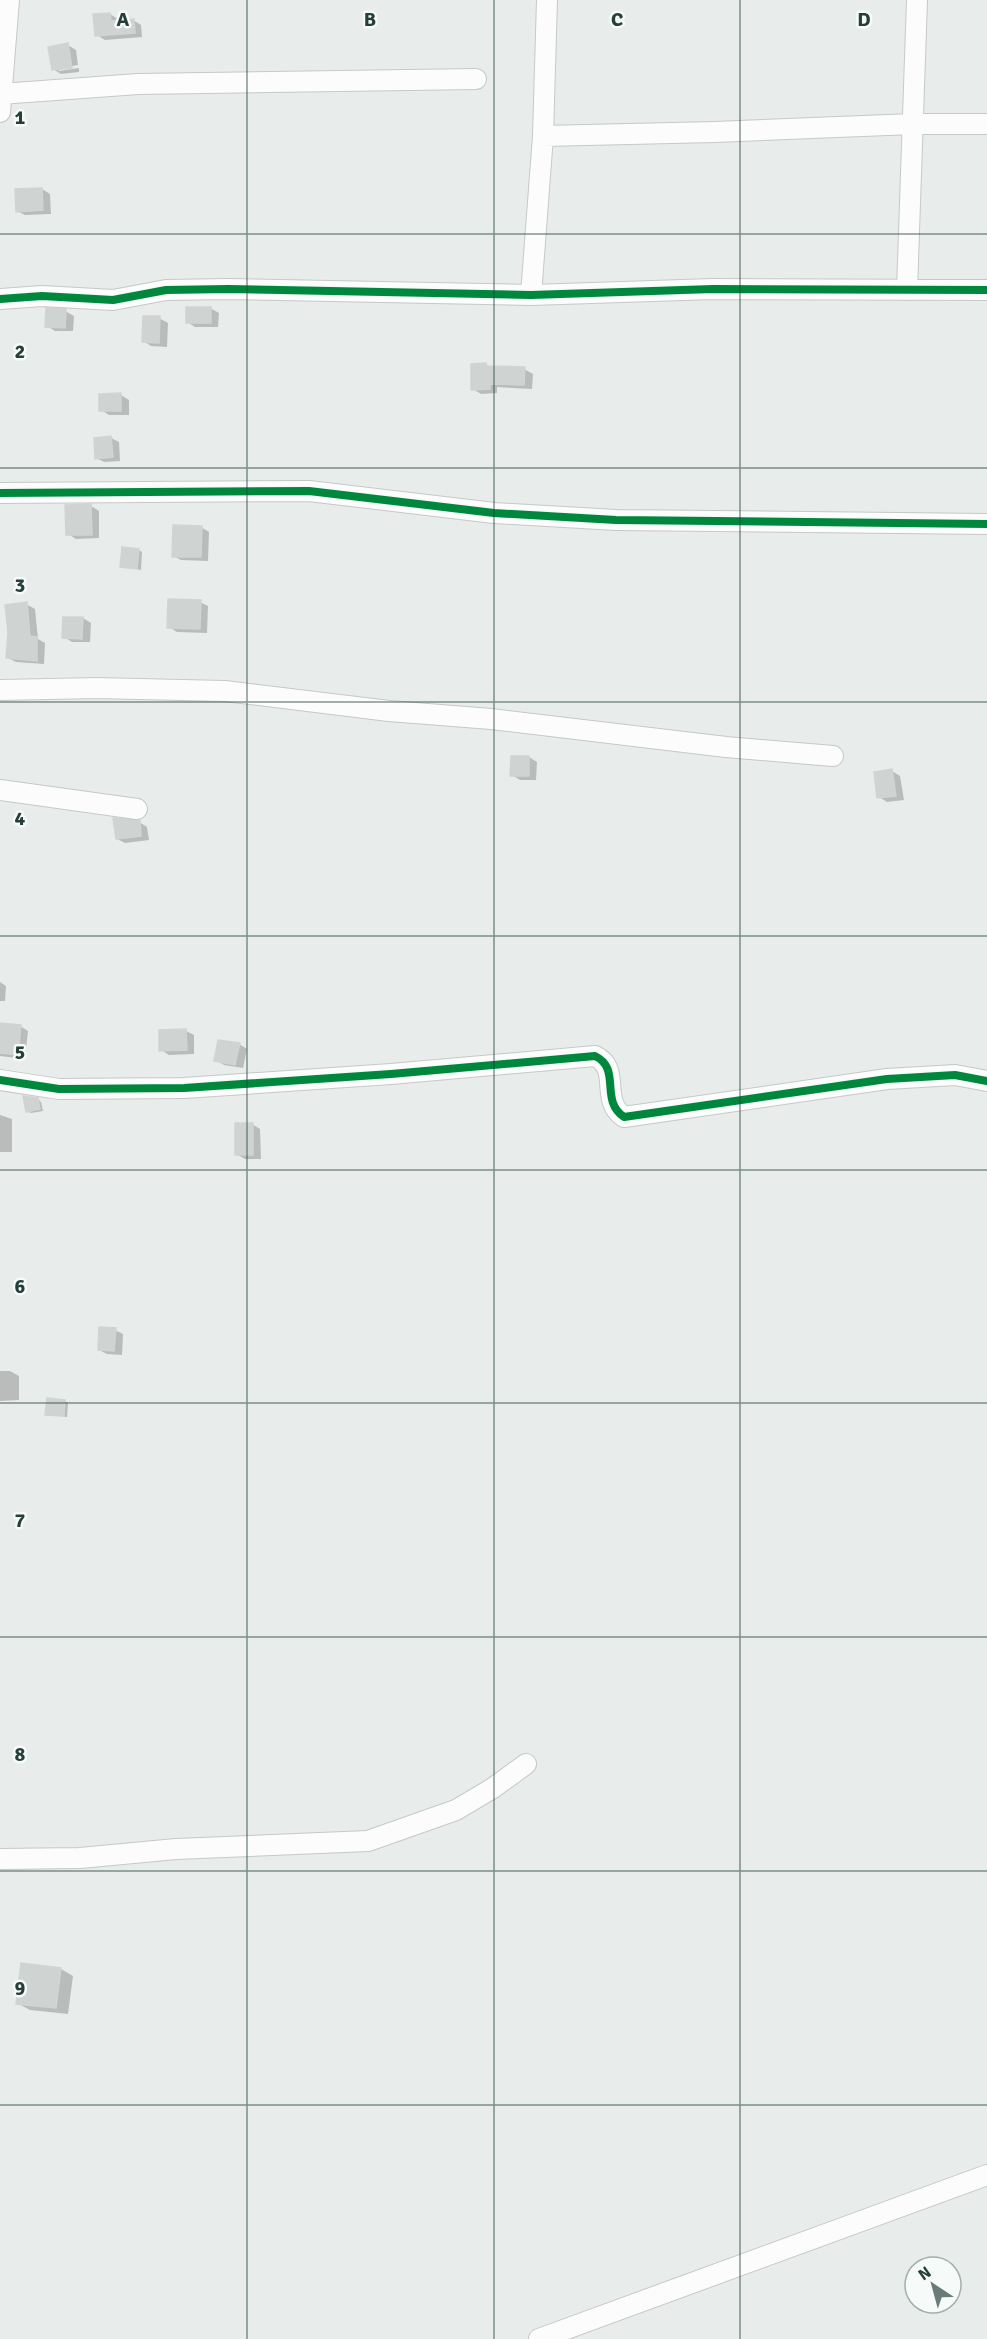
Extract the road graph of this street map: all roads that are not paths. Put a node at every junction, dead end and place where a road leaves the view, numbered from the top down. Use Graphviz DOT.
graph roads {
  1 [pos="9,0"];
  2 [pos="548,0"];
  3 [pos="917,0"];
  4 [pos="476,79"];
  5 [pos="1,100"];
  6 [pos="913,124"];
  7 [pos="987,124"];
  8 [pos="543,136"];
  9 [pos="907,290"];
  10 [pos="987,290"];
  11 [pos="531,295"];
  12 [pos="0,299"];
  13 [pos="0,493"];
  14 [pos="987,524"];
  15 [pos="0,690"];
  16 [pos="833,756"];
  17 [pos="0,790"];
  18 [pos="137,809"];
  19 [pos="0,1080"];
  20 [pos="987,1081"];
  21 [pos="526,1764"];
  22 [pos="0,1859"];
  23 [pos="987,2175"];
  24 [pos="539,2339"];
  1 -- 5 [label="street"];
  2 -- 8 [label="street"];
  3 -- 6 [label="street"];
  4 -- 5 [label="street"];
  6 -- 7 [label="street"];
  6 -- 8 [label="street"];
  6 -- 9 [label="street"];
  8 -- 11 [label="street"];
  9 -- 10 [label="street"];
  9 -- 11 [label="street"];
  11 -- 12 [label="street"];
  13 -- 14 [label="street"];
  15 -- 16 [label="street"];
  17 -- 18 [label="street"];
  19 -- 20 [label="street"];
  21 -- 22 [label="street"];
  23 -- 24 [label="street"];
}
